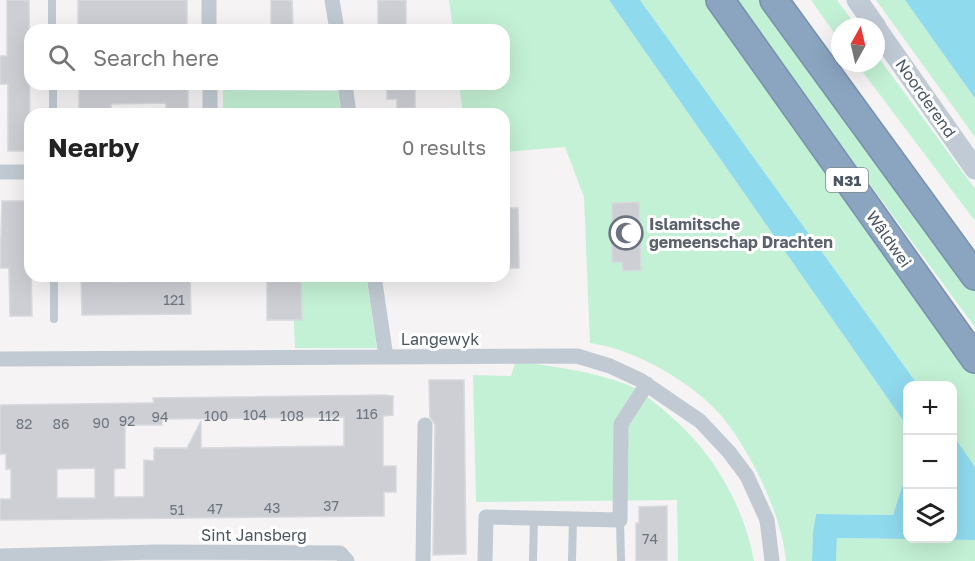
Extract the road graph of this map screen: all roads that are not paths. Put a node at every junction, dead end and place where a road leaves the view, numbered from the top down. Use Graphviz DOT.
graph roads {
  1 [pos="52,0"];
  2 [pos="209,0"];
  3 [pos="332,0"];
  4 [pos="720,0"];
  5 [pos="774,0"];
  6 [pos="857,0"];
  7 [pos="870,18"];
  8 [pos="52,24"];
  9 [pos="209,24"];
  10 [pos="336,24"];
  11 [pos="885,40"];
  12 [pos="53,90"];
  13 [pos="210,90"];
  14 [pos="346,90"];
  15 [pos="53,108"];
  16 [pos="210,108"];
  17 [pos="348,108"];
  18 [pos="975,169"];
  19 [pos="0,172"];
  20 [pos="24,172"];
  21 [pos="975,276"];
  22 [pos="54,282"];
  23 [pos="375,282"];
  24 [pos="54,319"];
  25 [pos="386,357"];
  26 [pos="0,359"];
  27 [pos="975,359"];
  28 [pos="647,384"];
  29 [pos="425,425"];
  30 [pos="534,517"];
  31 [pos="573,518"];
  32 [pos="620,520"];
  33 [pos="0,556"];
  34 [pos="157,556"];
  35 [pos="347,561"];
  36 [pos="423,561"];
  37 [pos="485,561"];
  38 [pos="533,561"];
  39 [pos="572,561"];
  40 [pos="621,561"];
  41 [pos="772,561"];
  1 -- 8 [label="lane"];
  2 -- 9 [label="street"];
  3 -- 10 [label="street"];
  4 -- 27 [label="highway, Wâldwei / N31"];
  5 -- 21 [label="highway, N31"];
  6 -- 7 [label="street, Noorderend"];
  11 -- 18 [label="street, Noorderend"];
  12 -- 15 [label="lane"];
  13 -- 16 [label="street"];
  14 -- 17 [label="street"];
  19 -- 20 [label="street"];
  22 -- 24 [label="lane"];
  23 -- 25 [label="street"];
  25 -- 26 [label="street, Langewyk"];
  25 -- 28 [label="street, Langewyk"];
  28 -- 32 [label="street"];
  28 -- 41 [label="street, Langewyk"];
  29 -- 36 [label="street"];
  30 -- 31 [label="street"];
  30 -- 37 [label="street"];
  30 -- 38 [label="lane"];
  31 -- 32 [label="street"];
  31 -- 39 [label="lane"];
  32 -- 40 [label="lane"];
  33 -- 34 [label="street, Sint Jansberg"];
  34 -- 35 [label="street, Sint Jansberg"];
}
